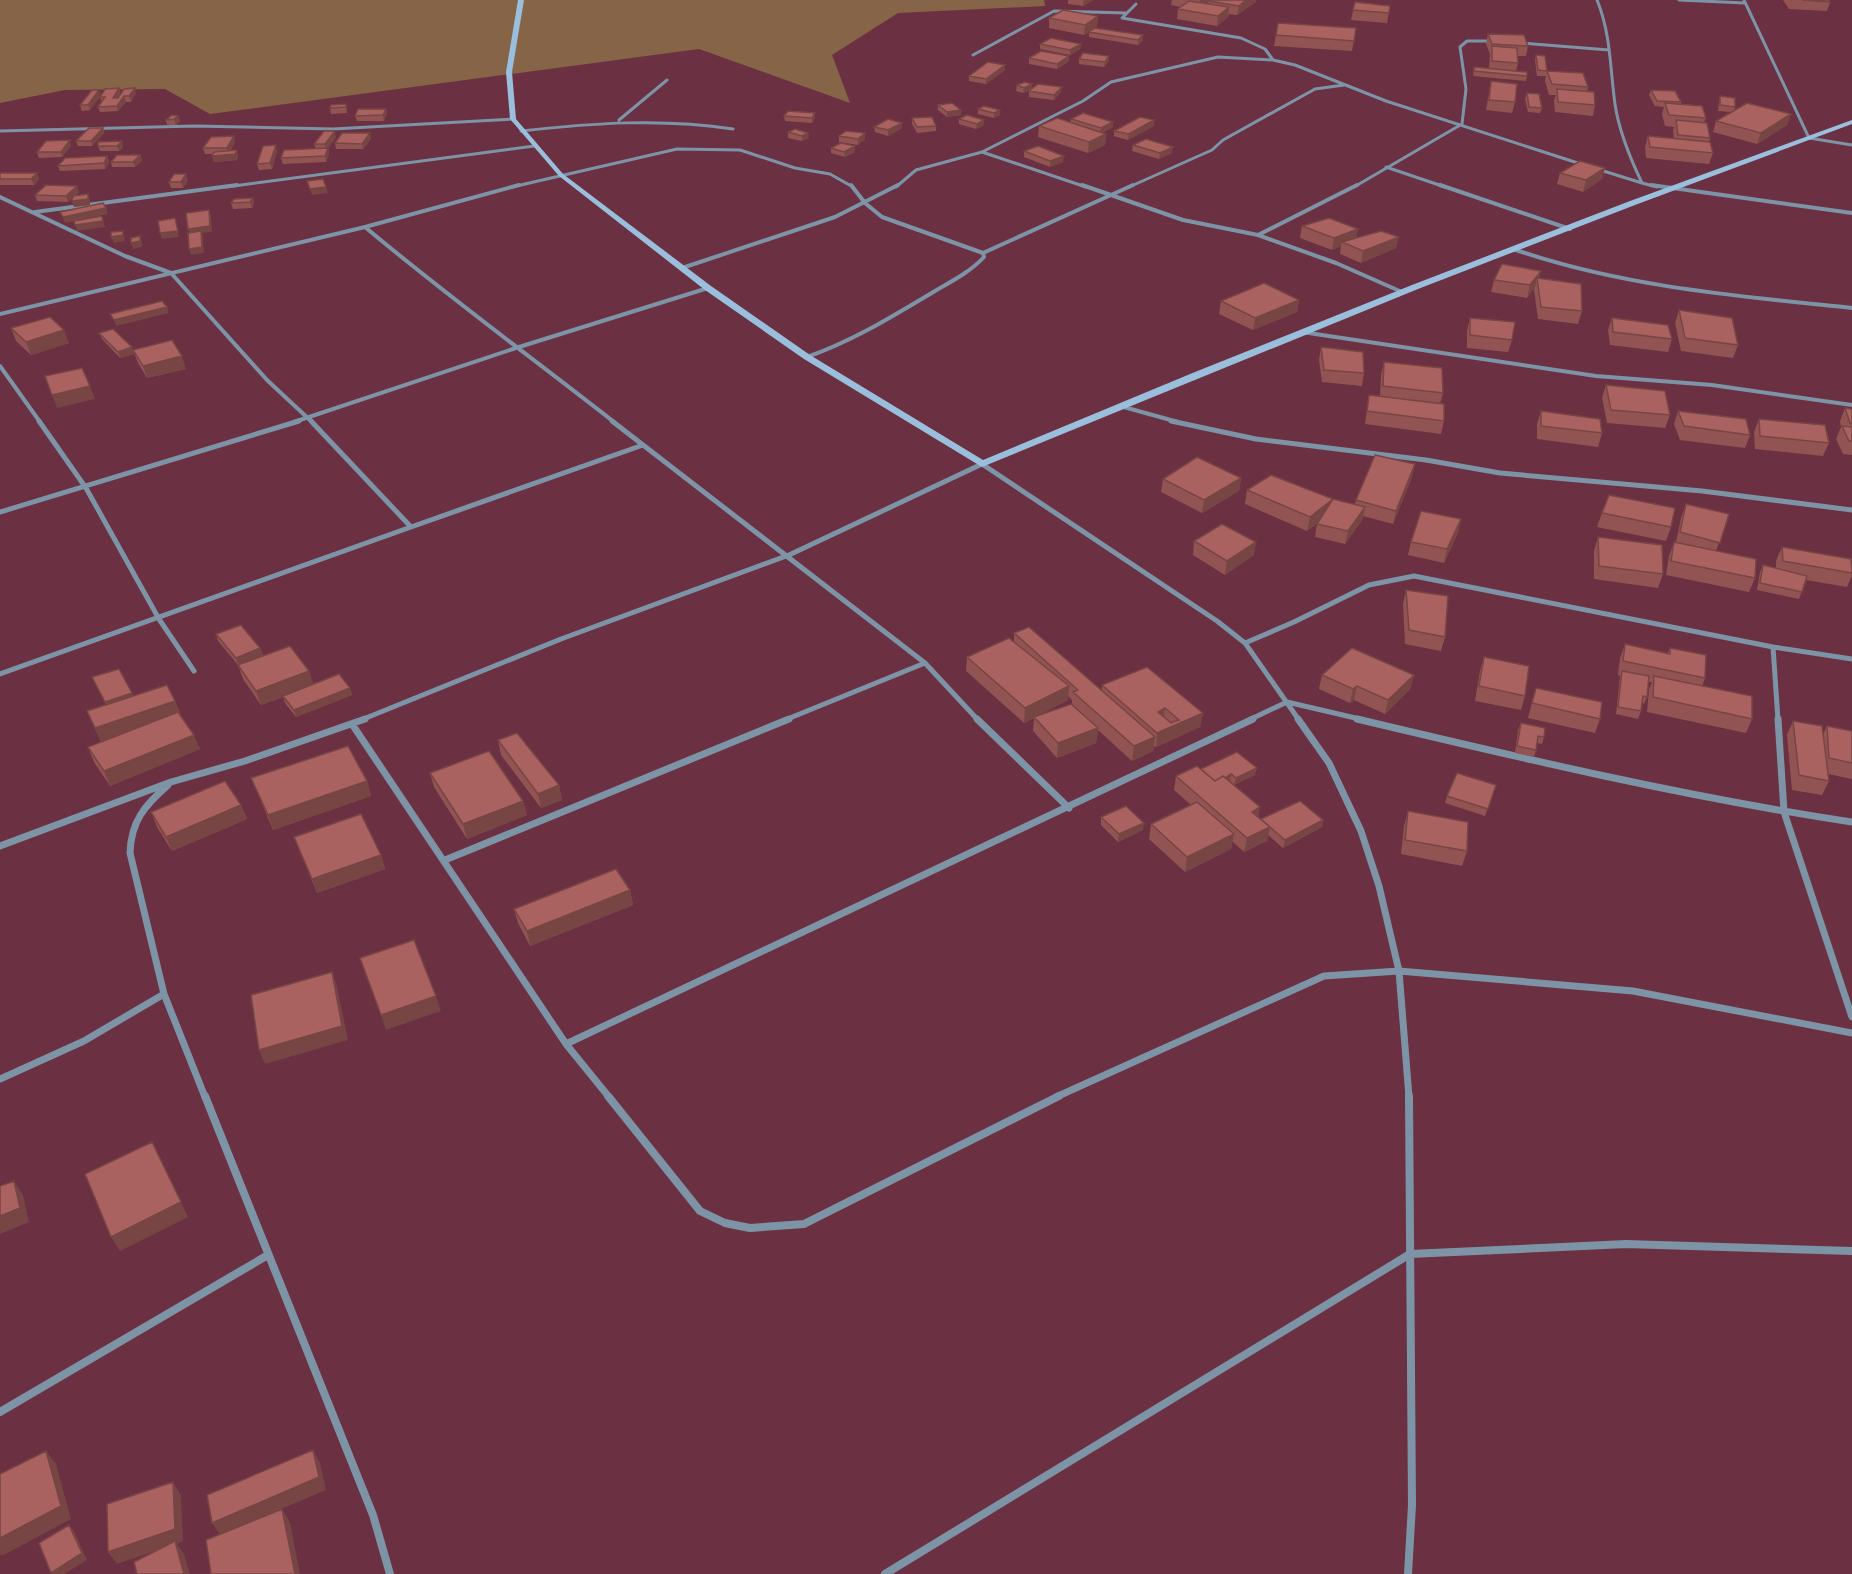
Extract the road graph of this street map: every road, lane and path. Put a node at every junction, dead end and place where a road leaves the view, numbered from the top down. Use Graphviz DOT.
graph roads {
  1 [pos="521,0"];
  2 [pos="1597,0"];
  3 [pos="1679,0"];
  4 [pos="1745,1"];
  5 [pos="1136,4"];
  6 [pos="1126,13"];
  7 [pos="1505,42"];
  8 [pos="1517,42"];
  9 [pos="1609,50"];
  10 [pos="973,55"];
  11 [pos="1273,60"];
  12 [pos="667,80"];
  13 [pos="1345,85"];
  14 [pos="513,118"];
  15 [pos="619,120"];
  16 [pos="1852,122"];
  17 [pos="1462,124"];
  18 [pos="733,129"];
  19 [pos="0,130"];
  20 [pos="521,131"];
  21 [pos="1809,138"];
  22 [pos="1852,145"];
  23 [pos="534,146"];
  24 [pos="982,152"];
  25 [pos="1386,166"];
  26 [pos="561,175"];
  27 [pos="1642,183"];
  28 [pos="1670,190"];
  29 [pos="1111,195"];
  30 [pos="0,197"];
  31 [pos="865,203"];
  32 [pos="33,212"];
  33 [pos="1852,213"];
  34 [pos="364,226"];
  35 [pos="1570,229"];
  36 [pos="1258,236"];
  37 [pos="1513,249"];
  38 [pos="983,253"];
  39 [pos="682,268"];
  40 [pos="171,273"];
  41 [pos="708,288"];
  42 [pos="1402,292"];
  43 [pos="1852,308"];
  44 [pos="0,314"];
  45 [pos="1302,332"];
  46 [pos="519,346"];
  47 [pos="807,357"];
  48 [pos="0,366"];
  49 [pos="1117,405"];
  50 [pos="1852,405"];
  51 [pos="308,418"];
  52 [pos="643,445"];
  53 [pos="982,464"];
  54 [pos="86,488"];
  55 [pos="1852,510"];
  56 [pos="0,513"];
  57 [pos="411,527"];
  58 [pos="789,555"];
  59 [pos="159,619"];
  60 [pos="1245,643"];
  61 [pos="1773,647"];
  62 [pos="1852,658"];
  63 [pos="925,663"];
  64 [pos="194,671"];
  65 [pos="0,674"];
  66 [pos="1287,702"];
  67 [pos="352,724"];
  68 [pos="171,782"];
  69 [pos="1069,808"];
  70 [pos="1784,812"];
  71 [pos="1852,822"];
  72 [pos="0,846"];
  73 [pos="445,860"];
  74 [pos="1399,971"];
  75 [pos="164,994"];
  76 [pos="1852,1017"];
  77 [pos="1852,1033"];
  78 [pos="566,1044"];
  79 [pos="0,1079"];
  80 [pos="1852,1251"];
  81 [pos="1410,1254"];
  82 [pos="268,1255"];
  83 [pos="0,1412"];
  84 [pos="390,1574"];
  85 [pos="885,1574"];
  86 [pos="1408,1574"];
  1 -- 14 [label="street"];
  2 -- 9 [label="street"];
  3 -- 4 [label="street"];
  4 -- 21 [label="street"];
  5 -- 6 [label="street"];
  6 -- 10 [label="street"];
  6 -- 11 [label="street"];
  7 -- 17 [label="street"];
  8 -- 9 [label="street"];
  9 -- 27 [label="street"];
  11 -- 13 [label="street"];
  11 -- 24 [label="street"];
  12 -- 15 [label="street"];
  13 -- 17 [label="street"];
  13 -- 29 [label="street"];
  14 -- 19 [label="street"];
  14 -- 20 [label="street"];
  15 -- 18 [label="street"];
  15 -- 20 [label="street"];
  16 -- 21 [label="street"];
  17 -- 25 [label="street"];
  17 -- 27 [label="street"];
  20 -- 23 [label="street"];
  21 -- 22 [label="street"];
  21 -- 28 [label="street"];
  23 -- 26 [label="street"];
  23 -- 32 [label="street"];
  24 -- 29 [label="street"];
  24 -- 31 [label="street"];
  25 -- 35 [label="street"];
  25 -- 36 [label="street"];
  26 -- 31 [label="street"];
  26 -- 34 [label="street"];
  26 -- 39 [label="street"];
  27 -- 28 [label="street"];
  28 -- 33 [label="street"];
  28 -- 35 [label="street"];
  29 -- 36 [label="street"];
  29 -- 38 [label="street"];
  30 -- 32 [label="street"];
  31 -- 38 [label="street"];
  31 -- 39 [label="street"];
  32 -- 40 [label="street"];
  34 -- 40 [label="street"];
  34 -- 46 [label="street"];
  35 -- 37 [label="street"];
  36 -- 42 [label="street"];
  37 -- 42 [label="street"];
  37 -- 43 [label="street"];
  38 -- 47 [label="street"];
  39 -- 41 [label="street"];
  40 -- 44 [label="street"];
  40 -- 51 [label="street"];
  41 -- 46 [label="street"];
  41 -- 47 [label="street"];
  42 -- 45 [label="street"];
  45 -- 49 [label="street"];
  45 -- 50 [label="street"];
  46 -- 51 [label="street"];
  46 -- 52 [label="street"];
  47 -- 53 [label="street"];
  48 -- 54 [label="street"];
  49 -- 53 [label="street"];
  49 -- 55 [label="street"];
  51 -- 54 [label="street"];
  51 -- 57 [label="street"];
  52 -- 57 [label="street"];
  52 -- 58 [label="street"];
  53 -- 58 [label="street"];
  53 -- 60 [label="street"];
  54 -- 56 [label="street"];
  54 -- 59 [label="street"];
  57 -- 59 [label="street"];
  58 -- 63 [label="street"];
  58 -- 67 [label="street"];
  59 -- 64 [label="street"];
  59 -- 65 [label="street"];
  60 -- 61 [label="street"];
  60 -- 66 [label="street"];
  61 -- 62 [label="street"];
  61 -- 70 [label="street"];
  63 -- 69 [label="street"];
  63 -- 73 [label="street"];
  66 -- 69 [label="street"];
  66 -- 70 [label="street"];
  66 -- 74 [label="street"];
  67 -- 68 [label="street"];
  67 -- 73 [label="street"];
  68 -- 72 [label="street"];
  68 -- 75 [label="street"];
  69 -- 78 [label="street"];
  70 -- 71 [label="street"];
  70 -- 76 [label="street"];
  73 -- 78 [label="street"];
  74 -- 77 [label="street"];
  74 -- 78 [label="street"];
  74 -- 81 [label="street"];
  75 -- 79 [label="street"];
  75 -- 82 [label="street"];
  80 -- 81 [label="street"];
  81 -- 85 [label="street"];
  81 -- 86 [label="street"];
  82 -- 83 [label="street"];
  82 -- 84 [label="street"];
}
